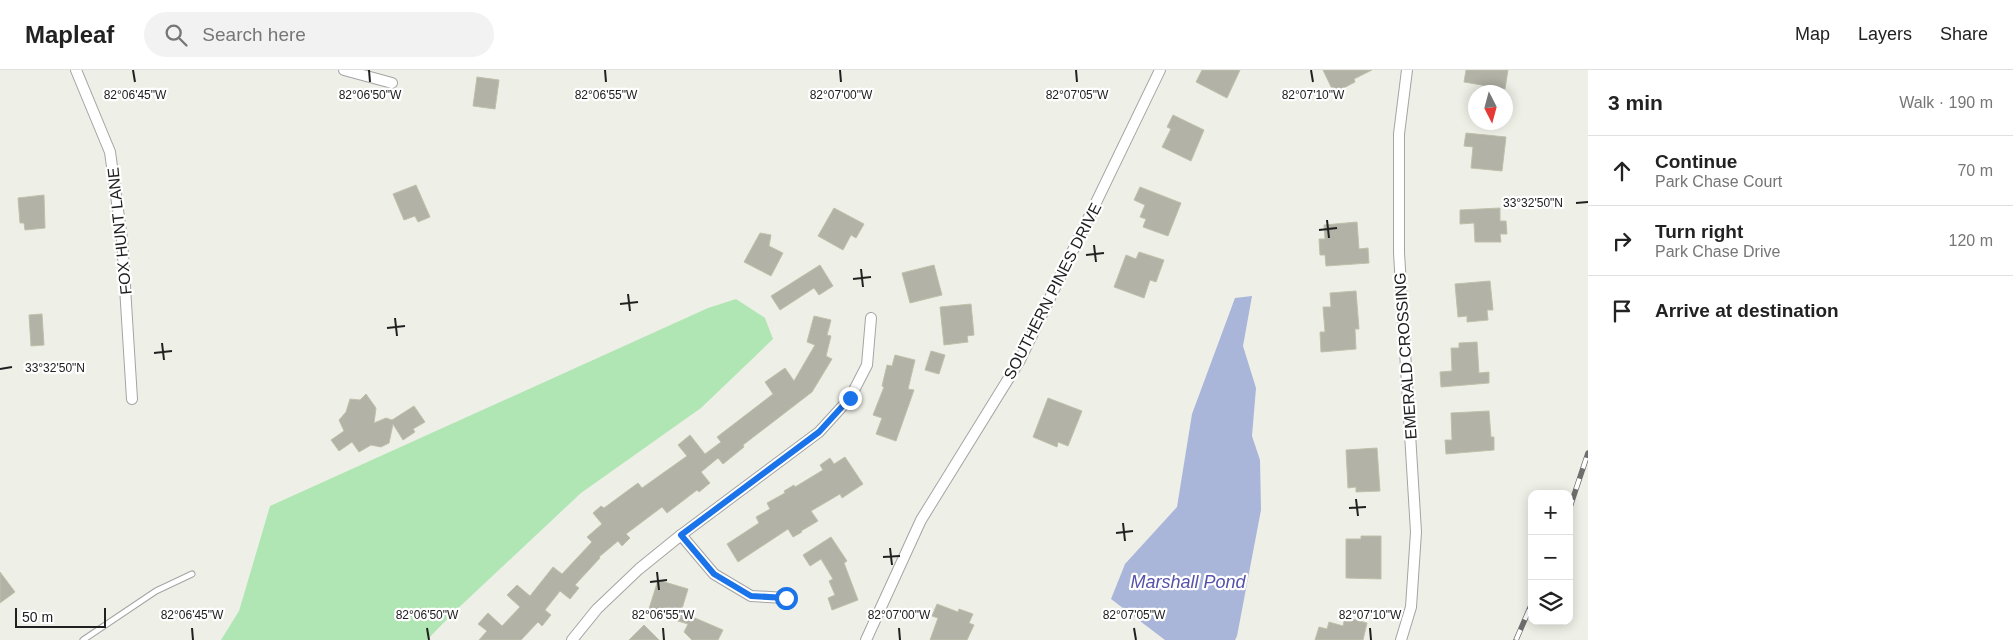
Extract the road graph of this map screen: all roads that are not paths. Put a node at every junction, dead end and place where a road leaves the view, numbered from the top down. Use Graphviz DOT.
graph roads {
  1 [pos="344,70"];
  2 [pos="1160,70"];
  3 [pos="1407,70"];
  4 [pos="79,71"];
  5 [pos="392,83"];
  6 [pos="870,318"];
  7 [pos="132,399"];
  8 [pos="681,535"];
  9 [pos="192,574"];
  10 [pos="786,598"];
  11 [pos="83,640"];
  12 [pos="572,640"];
  13 [pos="866,640"];
  14 [pos="1401,640"];
  1 -- 5 [label="street"];
  2 -- 13 [label="street, SOUTHERN PINES DRIVE"];
  3 -- 14 [label="street, EMERALD CROSSING"];
  4 -- 7 [label="street, FOX HUNT LANE"];
  6 -- 8 [label="street"];
  8 -- 10 [label="street"];
  8 -- 12 [label="street"];
  9 -- 11 [label="lane"];
}
